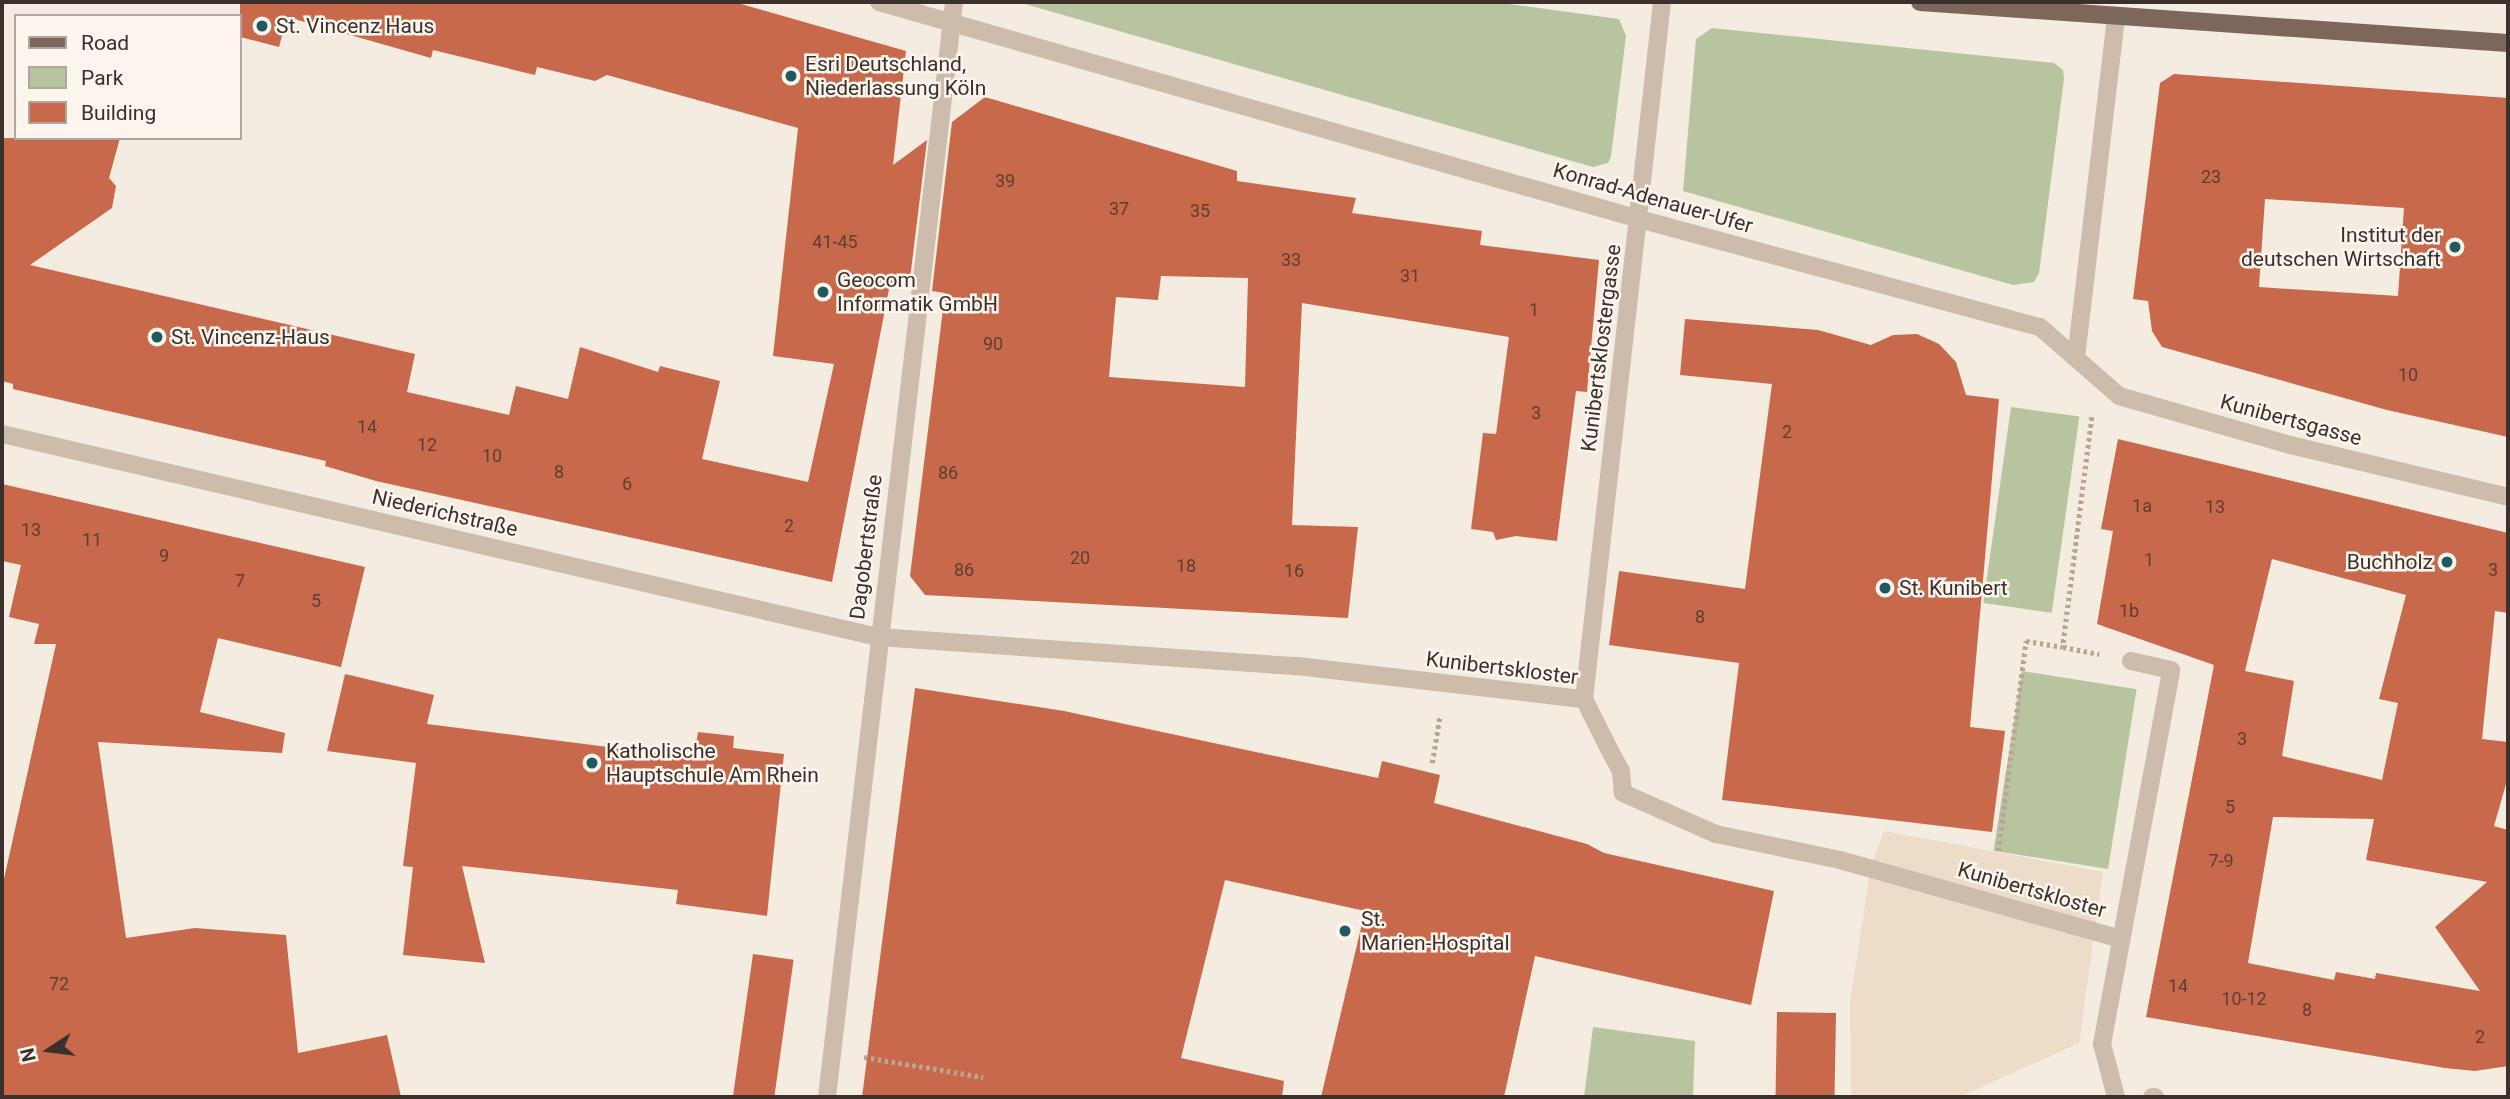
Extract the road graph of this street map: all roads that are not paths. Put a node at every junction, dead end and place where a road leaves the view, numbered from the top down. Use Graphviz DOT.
graph roads {
  1 [pos="879,2"];
  2 [pos="954,2"];
  3 [pos="1662,2"];
  4 [pos="1920,2"];
  5 [pos="2116,17"];
  6 [pos="950,22"];
  7 [pos="2508,43"];
  8 [pos="1639,219"];
  9 [pos="2076,358"];
  10 [pos="2,434"];
  11 [pos="2508,497"];
  12 [pos="878,637"];
  13 [pos="2132,661"];
  14 [pos="1584,699"];
  15 [pos="2121,939"];
  16 [pos="827,1097"];
  17 [pos="2116,1097"];
  1 -- 6 [label="street, Konrad-Adenauer-Ufer"];
  2 -- 6 [label="street, Dagobertstraße"];
  3 -- 8 [label="street, Kunibertsklostergasse"];
  4 -- 5 [label="main road"];
  5 -- 7 [label="main road"];
  5 -- 9 [label="street"];
  6 -- 8 [label="street, Konrad-Adenauer-Ufer"];
  6 -- 12 [label="street, Dagobertstraße"];
  8 -- 9 [label="street, Konrad-Adenauer-Ufer"];
  8 -- 14 [label="street, Kunibertsklostergasse"];
  9 -- 11 [label="street, Kunibertsgasse"];
  10 -- 12 [label="street, Niederichstraße"];
  12 -- 14 [label="street, Kunibertskloster"];
  12 -- 16 [label="street, Dagobertstraße"];
  13 -- 15 [label="street, Kunibertskloster"];
  14 -- 15 [label="street, Kunibertskloster"];
  15 -- 17 [label="street, Kunibertskloster"];
}
